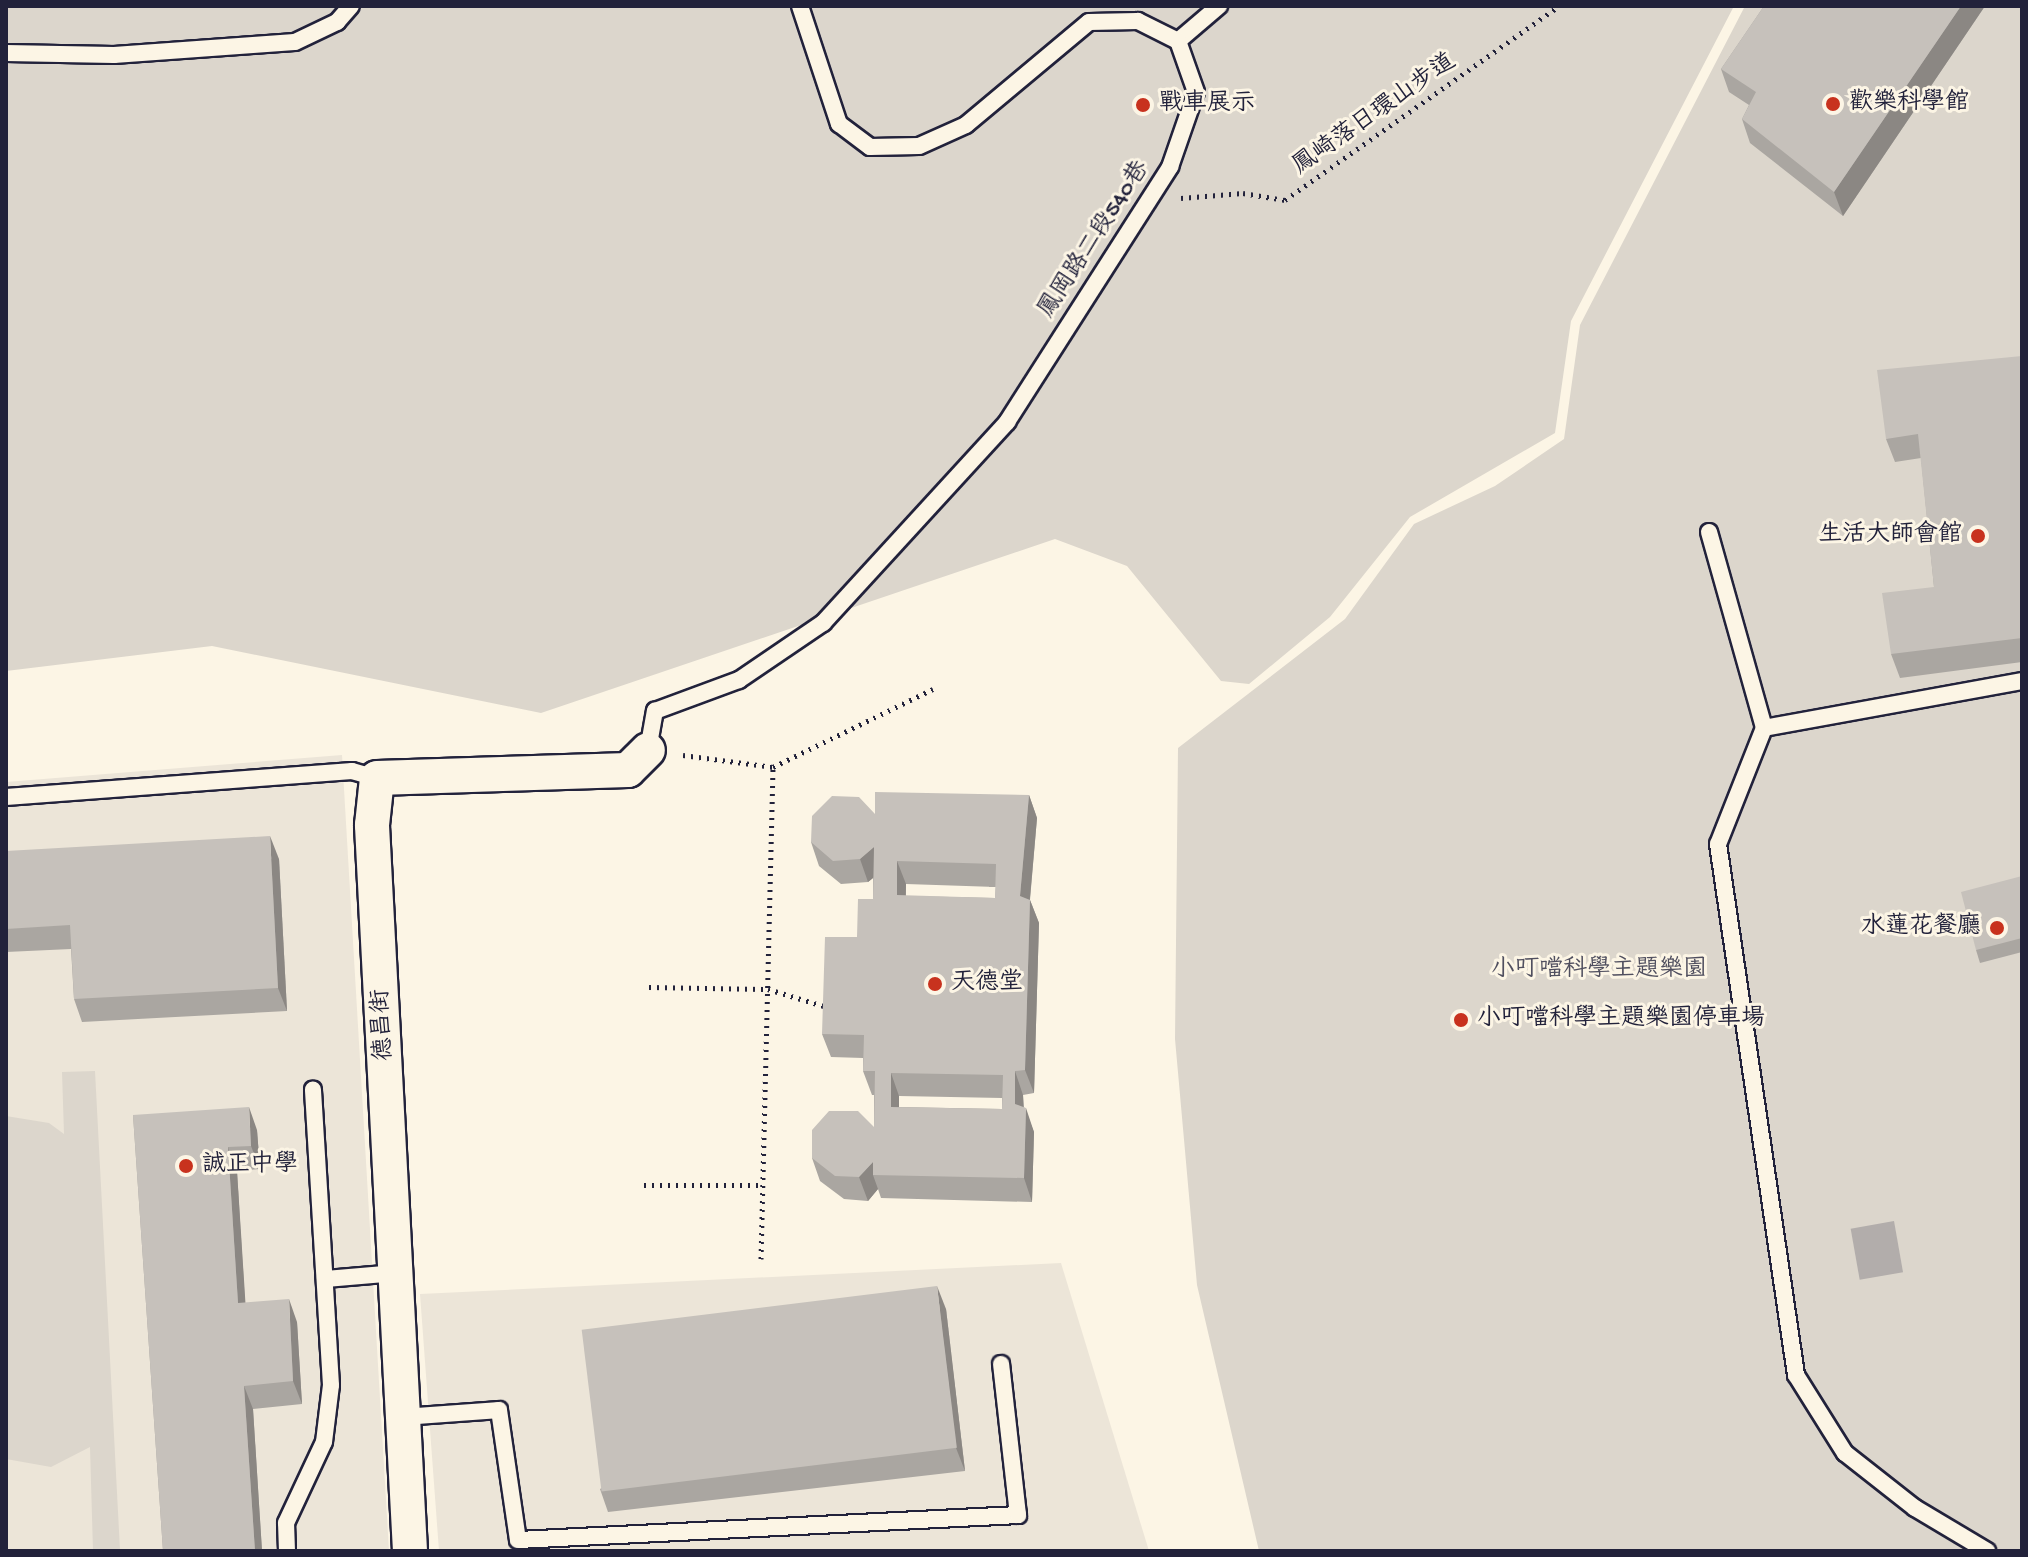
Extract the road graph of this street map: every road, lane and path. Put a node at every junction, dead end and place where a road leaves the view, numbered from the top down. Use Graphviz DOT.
graph roads {
  1 [pos="351,6"];
  2 [pos="800,6"];
  3 [pos="1219,6"];
  4 [pos="1559,6"];
  5 [pos="1178,41"];
  6 [pos="6,53"];
  7 [pos="1170,167"];
  8 [pos="1709,532"];
  9 [pos="2022,681"];
  10 [pos="933,689"];
  11 [pos="1764,728"];
  12 [pos="648,750"];
  13 [pos="773,767"];
  14 [pos="377,778"];
  15 [pos="6,797"];
  16 [pos="649,987"];
  17 [pos="768,989"];
  18 [pos="832,1009"];
  19 [pos="313,1090"];
  20 [pos="644,1185"];
  21 [pos="763,1185"];
  22 [pos="761,1259"];
  23 [pos="399,1272"];
  24 [pos="325,1279"];
  25 [pos="1001,1364"];
  26 [pos="404,1417"];
  27 [pos="287,1551"];
  28 [pos="410,1551"];
  29 [pos="1987,1551"];
  1 -- 6 [label="lane"];
  2 -- 5 [label="lane"];
  3 -- 5 [label="lane"];
  4 -- 7 [label="path, 鳳崎落日環山步道"];
  5 -- 7 [label="lane, 鳳岡路二段540巷"];
  7 -- 12 [label="lane, 鳳岡路二段540巷"];
  8 -- 11 [label="lane"];
  9 -- 11 [label="lane"];
  10 -- 13 [label="path"];
  11 -- 29 [label="lane"];
  12 -- 13 [label="path"];
  12 -- 14 [label="street"];
  13 -- 17 [label="path"];
  14 -- 15 [label="lane"];
  14 -- 23 [label="street, 德昌街"];
  16 -- 17 [label="path"];
  17 -- 18 [label="path"];
  17 -- 21 [label="path"];
  19 -- 24 [label="lane"];
  20 -- 21 [label="path"];
  21 -- 22 [label="path"];
  23 -- 24 [label="lane"];
  23 -- 26 [label="street, 德昌街"];
  24 -- 27 [label="lane"];
  25 -- 26 [label="lane"];
  26 -- 28 [label="street, 德昌街"];
}
